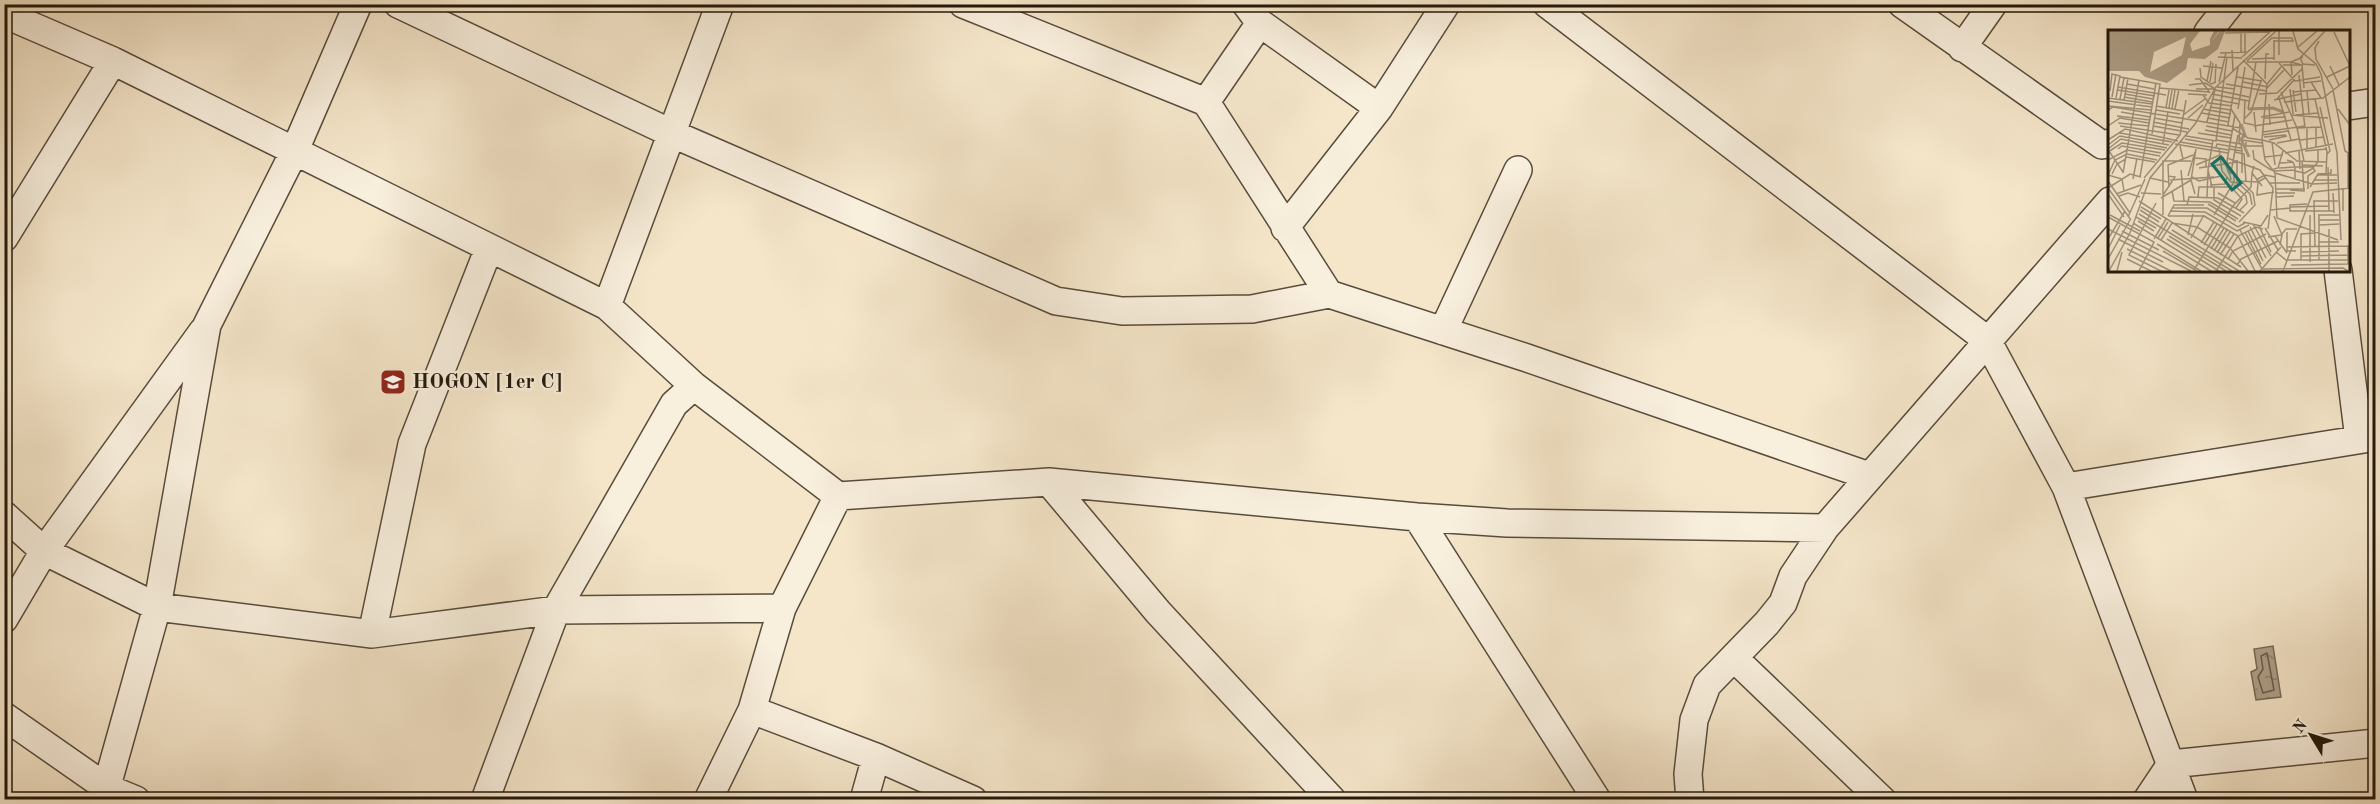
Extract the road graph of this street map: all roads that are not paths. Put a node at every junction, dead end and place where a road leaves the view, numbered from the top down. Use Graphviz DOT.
graph roads {
  1 [pos="358,4"];
  2 [pos="398,4"];
  3 [pos="720,4"];
  4 [pos="963,4"];
  5 [pos="1446,4"];
  6 [pos="1547,4"];
  7 [pos="1902,4"];
  8 [pos="1993,4"];
  9 [pos="2230,4"];
  10 [pos="4,14"];
  11 [pos="1253,14"];
  12 [pos="2210,30"];
  13 [pos="1962,48"];
  14 [pos="113,61"];
  15 [pos="1206,102"];
  16 [pos="2376,102"];
  17 [pos="2350,106"];
  18 [pos="1379,108"];
  19 [pos="673,134"];
  20 [pos="2108,144"];
  21 [pos="295,150"];
  22 [pos="1518,170"];
  23 [pos="2108,203"];
  24 [pos="1285,228"];
  25 [pos="4,238"];
  26 [pos="489,248"];
  27 [pos="2338,272"];
  28 [pos="1329,294"];
  29 [pos="606,306"];
  30 [pos="207,326"];
  31 [pos="1443,331"];
  32 [pos="1988,340"];
  33 [pos="694,386"];
  34 [pos="2367,438"];
  35 [pos="1869,476"];
  36 [pos="1049,482"];
  37 [pos="2066,487"];
  38 [pos="838,496"];
  39 [pos="4,515"];
  40 [pos="1417,518"];
  41 [pos="1825,528"];
  42 [pos="44,551"];
  43 [pos="157,608"];
  44 [pos="782,608"];
  45 [pos="556,610"];
  46 [pos="4,619"];
  47 [pos="372,634"];
  48 [pos="1734,658"];
  49 [pos="752,710"];
  50 [pos="4,716"];
  51 [pos="2376,743"];
  52 [pos="876,757"];
  53 [pos="2171,764"];
  54 [pos="105,794"];
  55 [pos="136,800"];
  56 [pos="485,800"];
  57 [pos="708,800"];
  58 [pos="864,800"];
  59 [pos="973,800"];
  60 [pos="1332,800"];
  61 [pos="1597,800"];
  62 [pos="1690,800"];
  63 [pos="1882,800"];
  64 [pos="2147,800"];
  65 [pos="2184,800"];
  1 -- 21 [label="street"];
  2 -- 19 [label="street"];
  3 -- 19 [label="street"];
  4 -- 15 [label="street"];
  5 -- 18 [label="street"];
  6 -- 32 [label="street"];
  7 -- 13 [label="street"];
  8 -- 13 [label="street"];
  9 -- 12 [label="street"];
  10 -- 14 [label="street"];
  11 -- 15 [label="street"];
  11 -- 18 [label="street"];
  13 -- 20 [label="street"];
  14 -- 21 [label="street"];
  14 -- 25 [label="street"];
  15 -- 24 [label="street"];
  16 -- 17 [label="street"];
  18 -- 24 [label="street"];
  19 -- 28 [label="street"];
  19 -- 29 [label="street"];
  21 -- 26 [label="street"];
  21 -- 30 [label="street"];
  22 -- 31 [label="street"];
  23 -- 32 [label="street"];
  24 -- 28 [label="street"];
  26 -- 29 [label="street"];
  26 -- 47 [label="street"];
  27 -- 34 [label="street"];
  28 -- 31 [label="street"];
  29 -- 33 [label="street"];
  30 -- 42 [label="street"];
  30 -- 43 [label="street"];
  31 -- 35 [label="street"];
  32 -- 35 [label="street"];
  32 -- 37 [label="street"];
  33 -- 38 [label="street"];
  33 -- 45 [label="street"];
  34 -- 37 [label="street"];
  35 -- 41 [label="street"];
  36 -- 38 [label="street"];
  36 -- 40 [label="street"];
  36 -- 60 [label="street"];
  37 -- 53 [label="street"];
  38 -- 44 [label="street"];
  39 -- 42 [label="street"];
  40 -- 41 [label="street"];
  40 -- 61 [label="street"];
  41 -- 48 [label="street"];
  42 -- 43 [label="street"];
  42 -- 46 [label="street"];
  43 -- 47 [label="street"];
  43 -- 54 [label="street"];
  44 -- 45 [label="street"];
  44 -- 49 [label="street"];
  45 -- 47 [label="street"];
  45 -- 56 [label="street"];
  48 -- 62 [label="street"];
  48 -- 63 [label="street"];
  49 -- 52 [label="street"];
  49 -- 57 [label="street"];
  50 -- 54 [label="street"];
  51 -- 53 [label="street"];
  52 -- 58 [label="street"];
  52 -- 59 [label="street"];
  53 -- 64 [label="street"];
  53 -- 65 [label="street"];
  54 -- 55 [label="street"];
}
